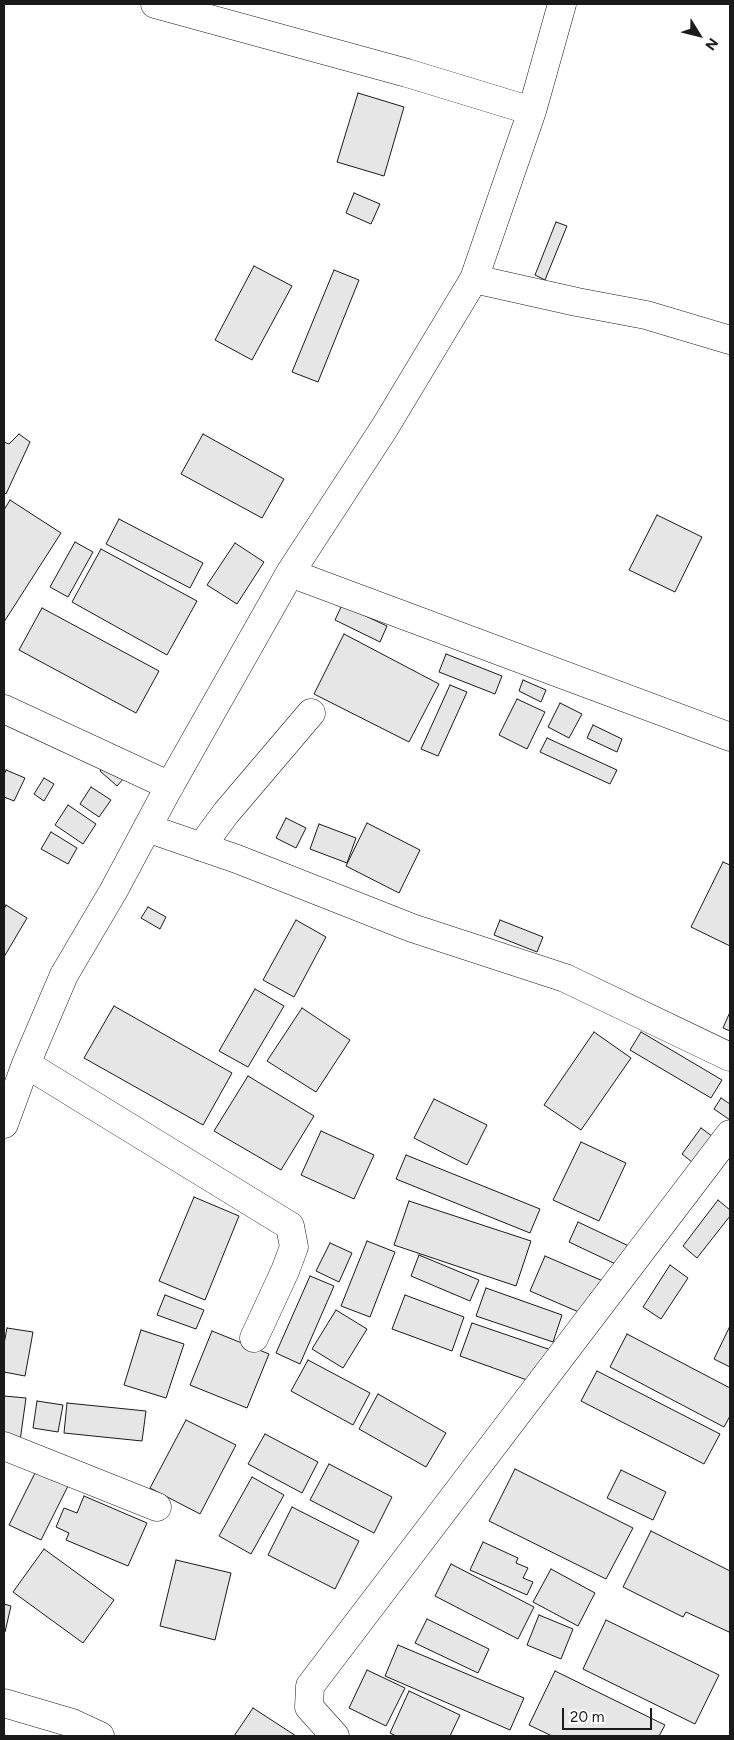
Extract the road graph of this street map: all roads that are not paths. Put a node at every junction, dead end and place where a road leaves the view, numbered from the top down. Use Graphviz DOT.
graph roads {
  1 [pos="155,4"];
  2 [pos="562,4"];
  3 [pos="532,111"];
  4 [pos="474,279"];
  5 [pos="730,340"];
  6 [pos="290,573"];
  7 [pos="4,709"];
  8 [pos="311,713"];
  9 [pos="730,737"];
  10 [pos="170,786"];
  11 [pos="147,828"];
  12 [pos="200,847"];
  13 [pos="730,1058"];
  14 [pos="26,1064"];
  15 [pos="4,1124"];
  16 [pos="730,1134"];
  17 [pos="254,1338"];
  18 [pos="4,1446"];
  19 [pos="157,1507"];
  20 [pos="4,1703"];
  21 [pos="100,1736"];
  22 [pos="335,1736"];
  1 -- 3 [label="street"];
  2 -- 3 [label="street"];
  3 -- 4 [label="street"];
  4 -- 5 [label="street"];
  4 -- 6 [label="street"];
  6 -- 9 [label="street"];
  6 -- 10 [label="street"];
  7 -- 10 [label="street"];
  8 -- 12 [label="street"];
  10 -- 11 [label="street"];
  11 -- 12 [label="street"];
  11 -- 14 [label="street"];
  12 -- 13 [label="street"];
  14 -- 15 [label="street"];
  14 -- 17 [label="street"];
  16 -- 22 [label="street"];
  18 -- 19 [label="street"];
  20 -- 21 [label="street"];
}
